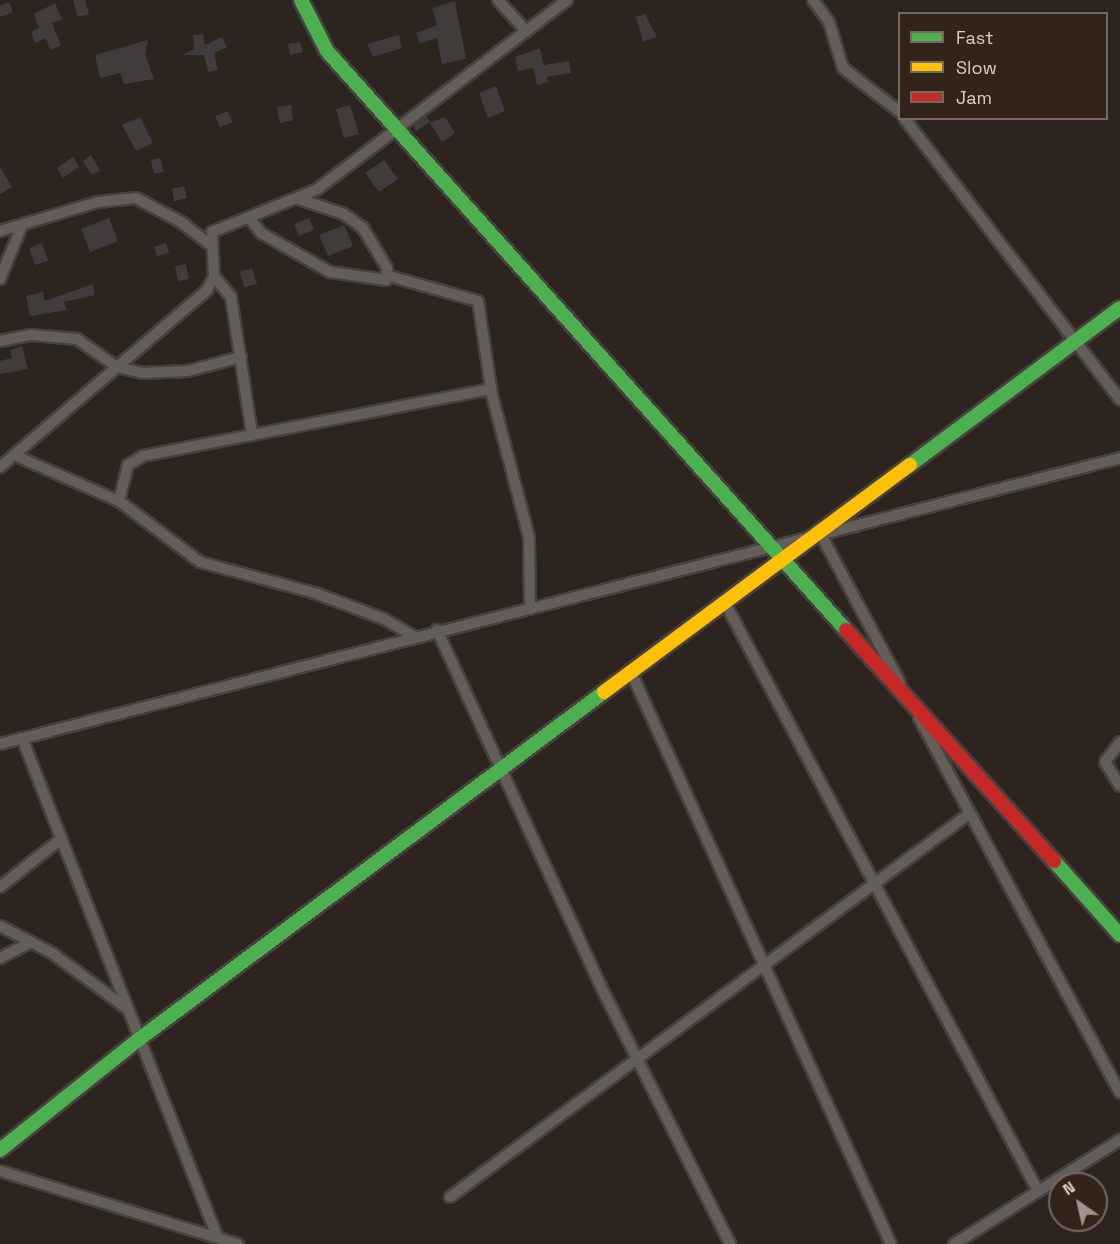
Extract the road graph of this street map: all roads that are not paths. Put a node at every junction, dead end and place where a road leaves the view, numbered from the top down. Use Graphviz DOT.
graph roads {
  1 [pos="301,0"];
  2 [pos="498,0"];
  3 [pos="567,0"];
  4 [pos="813,0"];
  5 [pos="526,31"];
  6 [pos="898,110"];
  7 [pos="906,120"];
  8 [pos="398,126"];
  9 [pos="299,199"];
  10 [pos="251,220"];
  11 [pos="22,225"];
  12 [pos="0,231"];
  13 [pos="209,244"];
  14 [pos="214,276"];
  15 [pos="389,276"];
  16 [pos="0,279"];
  17 [pos="1120,308"];
  18 [pos="0,341"];
  19 [pos="1074,342"];
  20 [pos="241,357"];
  21 [pos="117,367"];
  22 [pos="491,389"];
  23 [pos="1120,400"];
  24 [pos="252,434"];
  25 [pos="14,455"];
  26 [pos="1120,458"];
  27 [pos="0,467"];
  28 [pos="119,501"];
  29 [pos="820,533"];
  30 [pos="770,546"];
  31 [pos="784,560"];
  32 [pos="725,603"];
  33 [pos="530,609"];
  34 [pos="437,630"];
  35 [pos="413,636"];
  36 [pos="631,672"];
  37 [pos="909,699"];
  38 [pos="22,738"];
  39 [pos="1120,742"];
  40 [pos="0,744"];
  41 [pos="501,768"];
  42 [pos="1120,786"];
  43 [pos="970,813"];
  44 [pos="61,839"];
  45 [pos="871,886"];
  46 [pos="0,887"];
  47 [pos="0,926"];
  48 [pos="1120,935"];
  49 [pos="32,942"];
  50 [pos="0,958"];
  51 [pos="765,964"];
  52 [pos="126,1008"];
  53 [pos="138,1040"];
  54 [pos="638,1058"];
  55 [pos="1120,1093"];
  56 [pos="1120,1140"];
  57 [pos="0,1150"];
  58 [pos="0,1171"];
  59 [pos="1038,1191"];
  60 [pos="450,1197"];
  61 [pos="217,1236"];
  62 [pos="238,1244"];
  63 [pos="730,1244"];
  64 [pos="891,1244"];
  65 [pos="954,1244"];
  1 -- 8 [label="street"];
  2 -- 5 [label="street"];
  3 -- 5 [label="street"];
  4 -- 6 [label="street"];
  5 -- 8 [label="street"];
  7 -- 19 [label="street"];
  8 -- 9 [label="street"];
  8 -- 30 [label="street"];
  9 -- 10 [label="street"];
  9 -- 15 [label="street"];
  10 -- 13 [label="street"];
  10 -- 15 [label="street"];
  11 -- 12 [label="street"];
  11 -- 13 [label="street"];
  11 -- 16 [label="street"];
  13 -- 14 [label="street"];
  14 -- 20 [label="street"];
  14 -- 21 [label="street"];
  15 -- 22 [label="street"];
  17 -- 19 [label="street"];
  18 -- 21 [label="street"];
  19 -- 23 [label="street"];
  19 -- 29 [label="street"];
  20 -- 21 [label="street"];
  20 -- 24 [label="street"];
  21 -- 25 [label="street"];
  22 -- 24 [label="street"];
  22 -- 33 [label="street"];
  24 -- 28 [label="street"];
  25 -- 27 [label="street"];
  25 -- 28 [label="street"];
  26 -- 29 [label="street"];
  28 -- 35 [label="street"];
  29 -- 30 [label="street"];
  29 -- 31 [label="street"];
  29 -- 37 [label="street"];
  30 -- 31 [label="street"];
  30 -- 33 [label="street"];
  31 -- 32 [label="street"];
  31 -- 37 [label="street"];
  32 -- 36 [label="street"];
  32 -- 45 [label="street"];
  33 -- 34 [label="street"];
  34 -- 35 [label="street"];
  34 -- 41 [label="street"];
  35 -- 38 [label="street"];
  36 -- 41 [label="street"];
  36 -- 51 [label="street"];
  37 -- 43 [label="street"];
  37 -- 48 [label="street"];
  38 -- 40 [label="street"];
  38 -- 44 [label="street"];
  39 -- 42 [label="street"];
  41 -- 53 [label="street"];
  41 -- 54 [label="street"];
  43 -- 45 [label="street"];
  43 -- 55 [label="street"];
  44 -- 46 [label="street"];
  44 -- 52 [label="street"];
  45 -- 51 [label="street"];
  45 -- 59 [label="street"];
  47 -- 49 [label="street"];
  49 -- 50 [label="street"];
  49 -- 52 [label="street"];
  51 -- 54 [label="street"];
  51 -- 64 [label="street"];
  52 -- 53 [label="street"];
  53 -- 57 [label="street"];
  53 -- 61 [label="street"];
  54 -- 60 [label="street"];
  54 -- 63 [label="street"];
  56 -- 59 [label="street"];
  58 -- 61 [label="street"];
  59 -- 65 [label="street"];
  61 -- 62 [label="street"];
}
